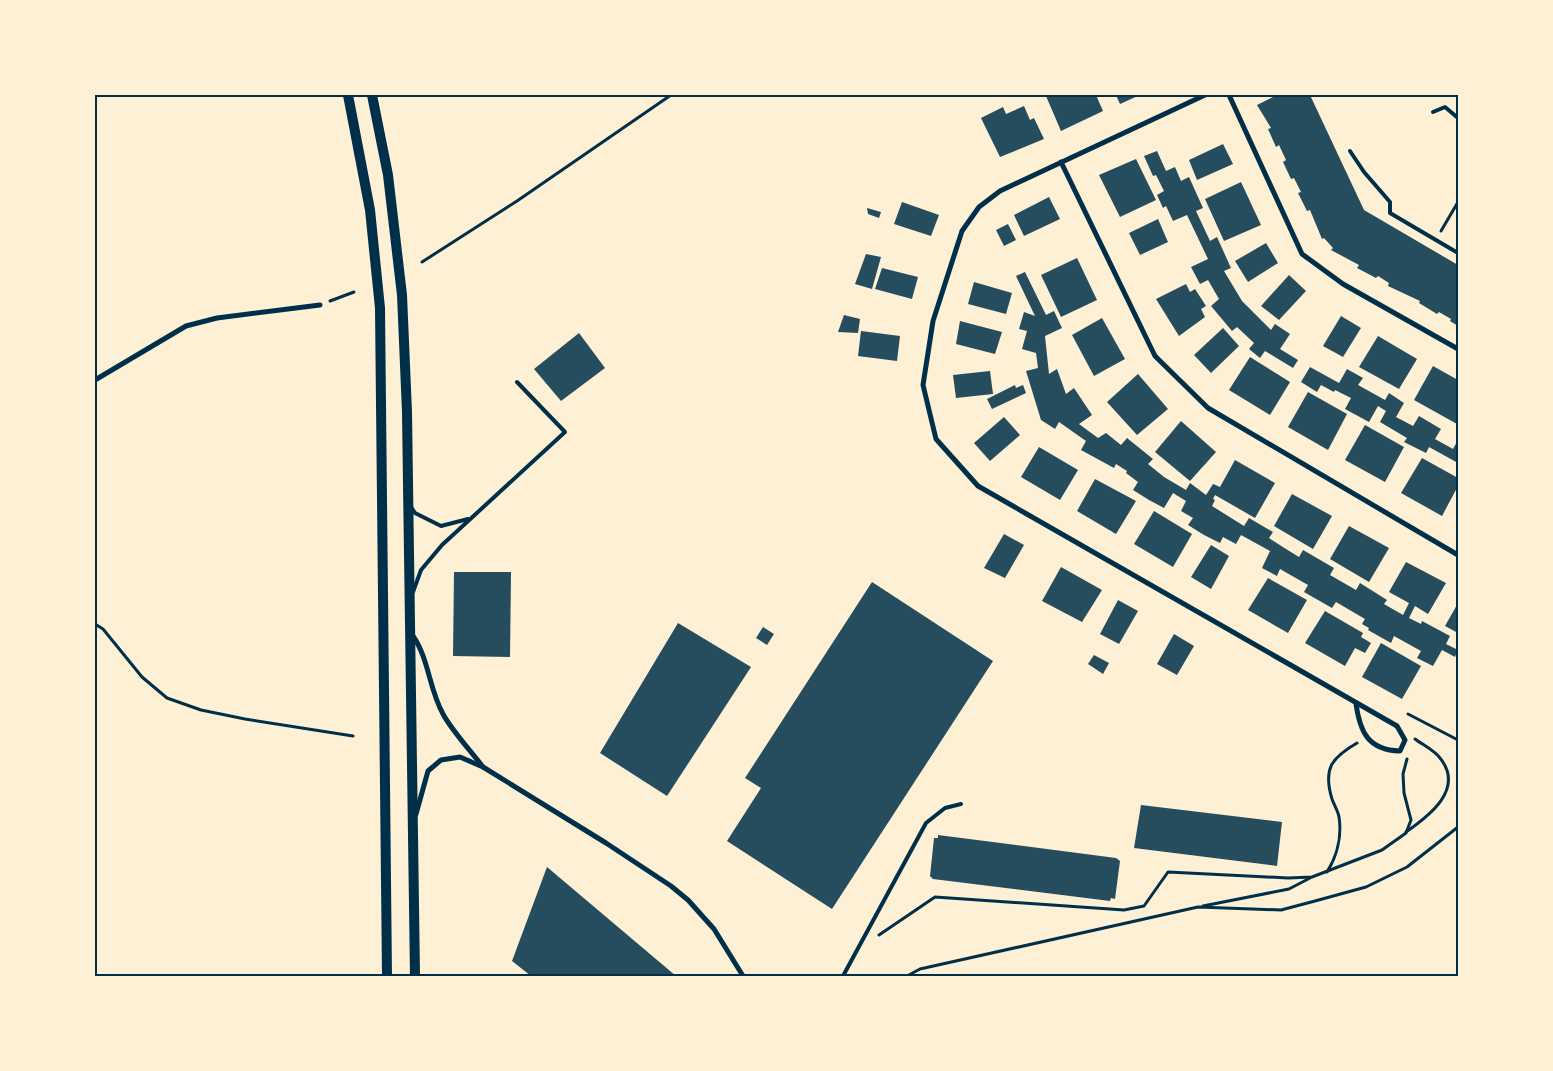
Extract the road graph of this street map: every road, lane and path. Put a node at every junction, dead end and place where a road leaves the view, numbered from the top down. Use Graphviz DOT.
graph roads {
  1 [pos="348,95"];
  2 [pos="372,95"];
  3 [pos="671,95"];
  4 [pos="1205,95"];
  5 [pos="1229,95"];
  6 [pos="1433,112"];
  7 [pos="1458,118"];
  8 [pos="1350,152"];
  9 [pos="1061,162"];
  10 [pos="1458,202"];
  11 [pos="1436,240"];
  12 [pos="1458,253"];
  13 [pos="422,262"];
  14 [pos="354,292"];
  15 [pos="320,305"];
  16 [pos="1458,349"];
  17 [pos="95,380"];
  18 [pos="517,382"];
  19 [pos="408,503"];
  20 [pos="470,518"];
  21 [pos="1458,555"];
  22 [pos="410,603"];
  23 [pos="95,624"];
  24 [pos="410,632"];
  25 [pos="1356,704"];
  26 [pos="1408,714"];
  27 [pos="354,736"];
  28 [pos="1414,737"];
  29 [pos="1458,740"];
  30 [pos="1357,743"];
  31 [pos="1408,757"];
  32 [pos="483,767"];
  33 [pos="961,804"];
  34 [pos="1458,827"];
  35 [pos="412,829"];
  36 [pos="1406,833"];
  37 [pos="1327,872"];
  38 [pos="1312,877"];
  39 [pos="1198,907"];
  40 [pos="878,935"];
  41 [pos="387,976"];
  42 [pos="414,976"];
  43 [pos="743,976"];
  44 [pos="843,976"];
  45 [pos="907,976"];
  1 -- 41 [label="main road"];
  2 -- 19 [label="main road"];
  3 -- 13 [label="path"];
  4 -- 9 [label="street"];
  5 -- 16 [label="street"];
  6 -- 7 [label="lane"];
  8 -- 11 [label="lane"];
  9 -- 21 [label="street"];
  9 -- 25 [label="street"];
  10 -- 11 [label="path"];
  11 -- 12 [label="lane"];
  14 -- 15 [label="path"];
  15 -- 17 [label="street"];
  18 -- 20 [label="lane"];
  19 -- 20 [label="lane"];
  19 -- 22 [label="main road"];
  20 -- 22 [label="lane"];
  22 -- 24 [label="main road"];
  23 -- 27 [label="path"];
  24 -- 32 [label="street"];
  24 -- 35 [label="main road"];
  25 -- 25 [label="street"];
  26 -- 29 [label="path"];
  28 -- 36 [label="path"];
  30 -- 37 [label="path"];
  31 -- 36 [label="path"];
  32 -- 35 [label="street"];
  32 -- 43 [label="street"];
  33 -- 44 [label="lane"];
  34 -- 39 [label="path"];
  35 -- 42 [label="main road"];
  36 -- 37 [label="path"];
  37 -- 38 [label="path"];
  38 -- 39 [label="path"];
  38 -- 40 [label="path"];
  39 -- 45 [label="path"];
}
